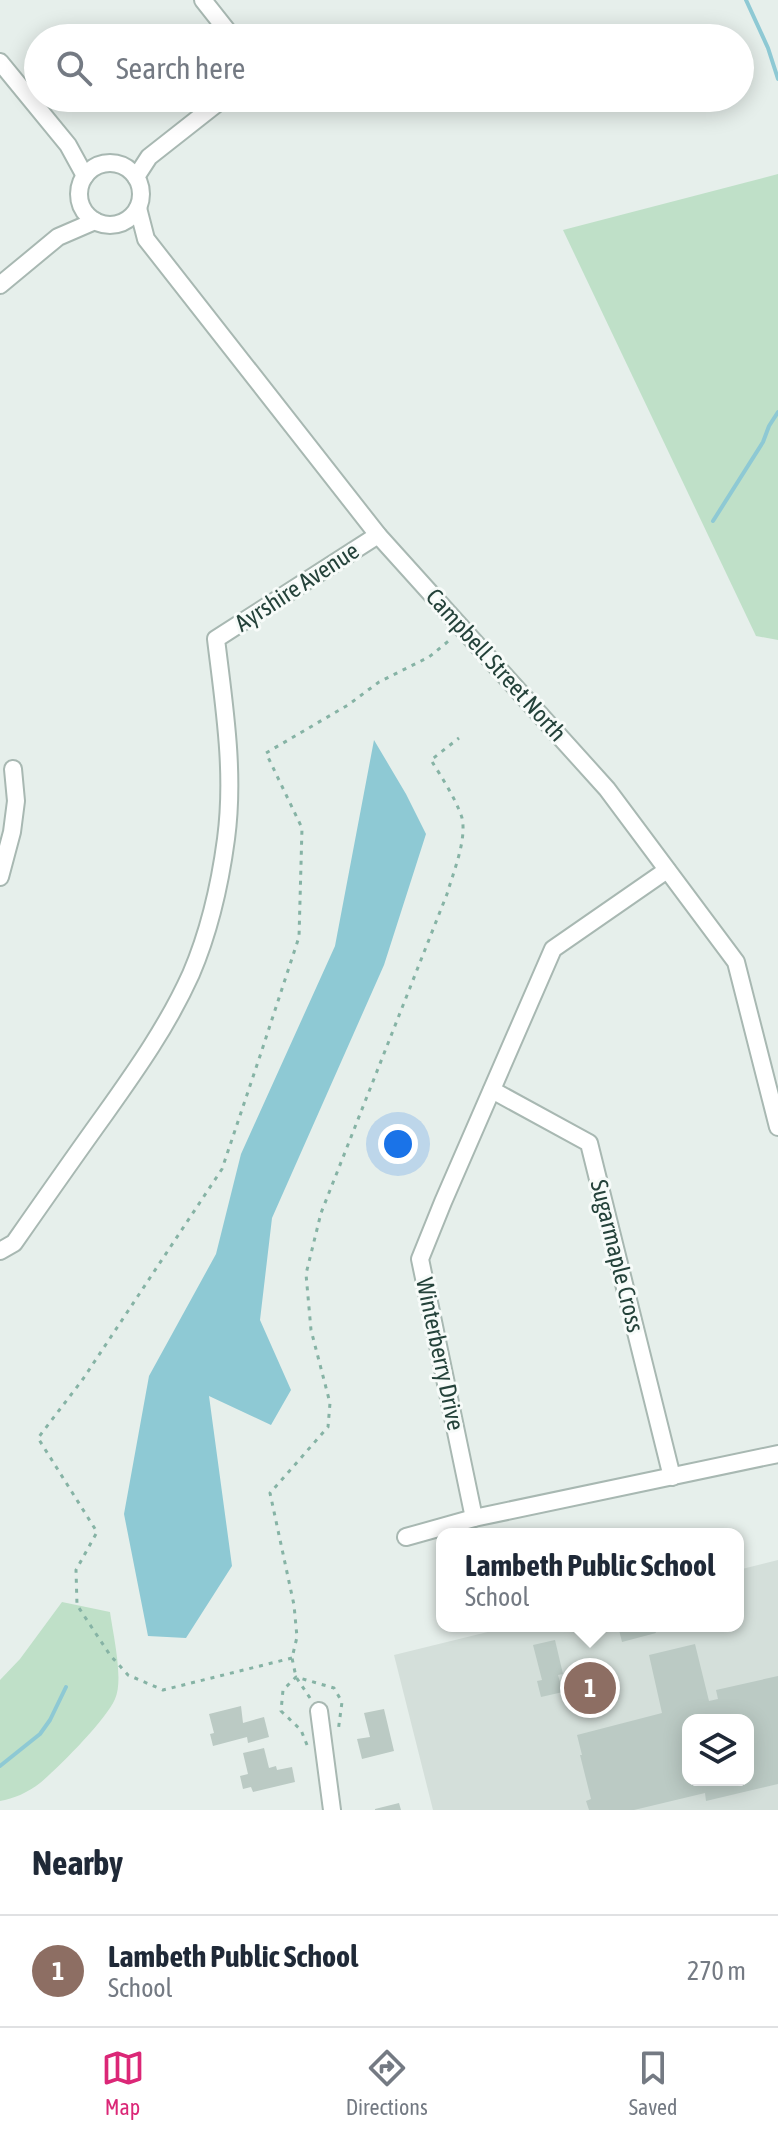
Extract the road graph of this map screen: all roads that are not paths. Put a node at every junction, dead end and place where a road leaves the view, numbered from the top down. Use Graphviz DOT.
graph roads {
  1 [pos="203,0"];
  2 [pos="222,24"];
  3 [pos="0,62"];
  4 [pos="24,91"];
  5 [pos="41,112"];
  6 [pos="206,112"];
  7 [pos="68,145"];
  8 [pos="149,157"];
  9 [pos="101,163"];
  10 [pos="122,164"];
  11 [pos="85,176"];
  12 [pos="136,177"];
  13 [pos="79,200"];
  14 [pos="138,208"];
  15 [pos="95,221"];
  16 [pos="117,224"];
  17 [pos="58,237"];
  18 [pos="146,239"];
  19 [pos="0,285"];
  20 [pos="378,535"];
  21 [pos="13,769"];
  22 [pos="667,870"];
  23 [pos="0,877"];
  24 [pos="492,1090"];
  25 [pos="778,1127"];
  26 [pos="0,1251"];
  27 [pos="778,1454"];
  28 [pos="672,1477"];
  29 [pos="474,1518"];
  30 [pos="438,1528"];
  31 [pos="436,1529"];
  32 [pos="406,1537"];
  33 [pos="319,1711"];
  34 [pos="332,1810"];
  1 -- 2 [label="street"];
  3 -- 4 [label="street"];
  5 -- 7 [label="street"];
  6 -- 8 [label="street"];
  7 -- 9 [label="street"];
  7 -- 11 [label="street"];
  8 -- 10 [label="street"];
  8 -- 12 [label="street"];
  9 -- 10 [label="street"];
  9 -- 11 [label="street"];
  10 -- 12 [label="street"];
  11 -- 13 [label="street"];
  12 -- 14 [label="street"];
  13 -- 15 [label="street"];
  13 -- 17 [label="street"];
  14 -- 16 [label="street"];
  14 -- 18 [label="street, Campbell Street North"];
  15 -- 16 [label="street"];
  15 -- 17 [label="street"];
  16 -- 18 [label="street, Campbell Street North"];
  17 -- 19 [label="street"];
  18 -- 20 [label="street, Campbell Street North"];
  20 -- 22 [label="street, Campbell Street North"];
  20 -- 26 [label="street, Ayrshire Avenue"];
  21 -- 23 [label="street"];
  22 -- 24 [label="street, Winterberry Drive"];
  22 -- 25 [label="street, Campbell Street North"];
  24 -- 28 [label="street, Sugarmaple Cross"];
  24 -- 29 [label="street, Winterberry Drive"];
  27 -- 28 [label="street"];
  28 -- 29 [label="street"];
  29 -- 30 [label="street"];
  31 -- 32 [label="street"];
  33 -- 34 [label="street"];
}
